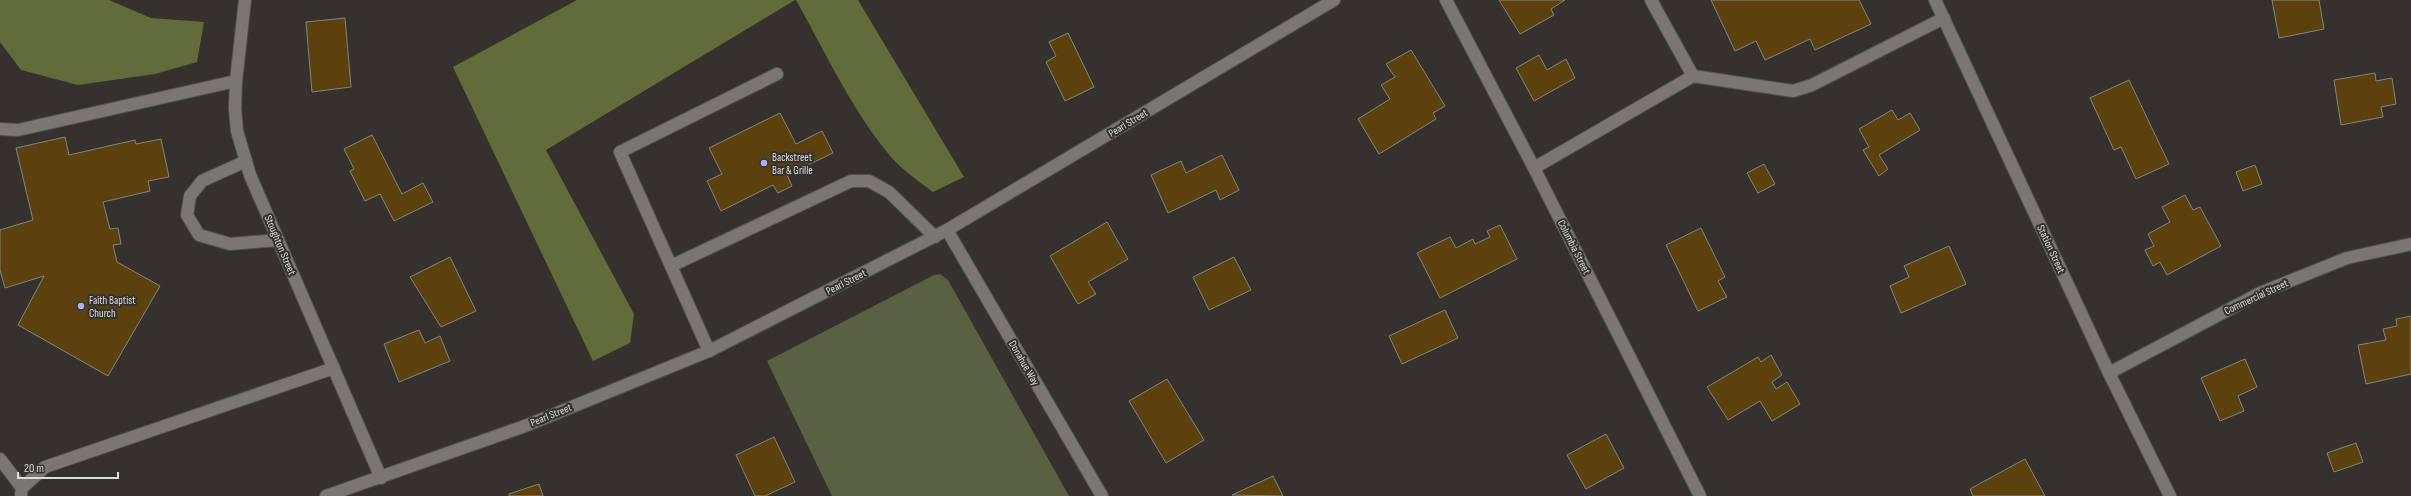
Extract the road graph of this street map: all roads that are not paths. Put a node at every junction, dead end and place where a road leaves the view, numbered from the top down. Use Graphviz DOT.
graph roads {
  1 [pos="245,0"];
  2 [pos="1334,0"];
  3 [pos="1446,0"];
  4 [pos="1651,0"];
  5 [pos="1935,0"];
  6 [pos="1944,18"];
  7 [pos="777,74"];
  8 [pos="1693,76"];
  9 [pos="236,81"];
  10 [pos="0,129"];
  11 [pos="246,161"];
  12 [pos="1534,168"];
  13 [pos="947,230"];
  14 [pos="934,237"];
  15 [pos="278,240"];
  16 [pos="2411,244"];
  17 [pos="671,266"];
  18 [pos="709,351"];
  19 [pos="334,368"];
  20 [pos="2109,373"];
  21 [pos="0,459"];
  22 [pos="381,478"];
  23 [pos="22,492"];
  24 [pos="326,496"];
  25 [pos="1102,496"];
  26 [pos="1700,496"];
  27 [pos="2170,496"];
  1 -- 9 [label="street, Stoughton Street"];
  2 -- 13 [label="street, Pearl Street"];
  3 -- 12 [label="street, Columbia Street"];
  4 -- 8 [label="street"];
  5 -- 6 [label="street, Station Street"];
  6 -- 8 [label="street"];
  6 -- 20 [label="street, Station Street"];
  7 -- 17 [label="street"];
  8 -- 12 [label="street"];
  9 -- 10 [label="street"];
  9 -- 11 [label="street, Stoughton Street"];
  11 -- 15 [label="street, Stoughton Street"];
  11 -- 15 [label="street"];
  12 -- 26 [label="street, Columbia Street"];
  13 -- 14 [label="street, Pearl Street"];
  13 -- 25 [label="street, Donahue Way"];
  14 -- 17 [label="street"];
  14 -- 18 [label="street, Pearl Street"];
  15 -- 19 [label="street, Stoughton Street"];
  16 -- 20 [label="street, Commercial Street"];
  17 -- 18 [label="street"];
  18 -- 22 [label="street, Pearl Street"];
  19 -- 22 [label="street, Stoughton Street"];
  19 -- 23 [label="street"];
  20 -- 27 [label="street, Station Street"];
  21 -- 23 [label="street"];
  22 -- 24 [label="street, Pearl Street"];
}
